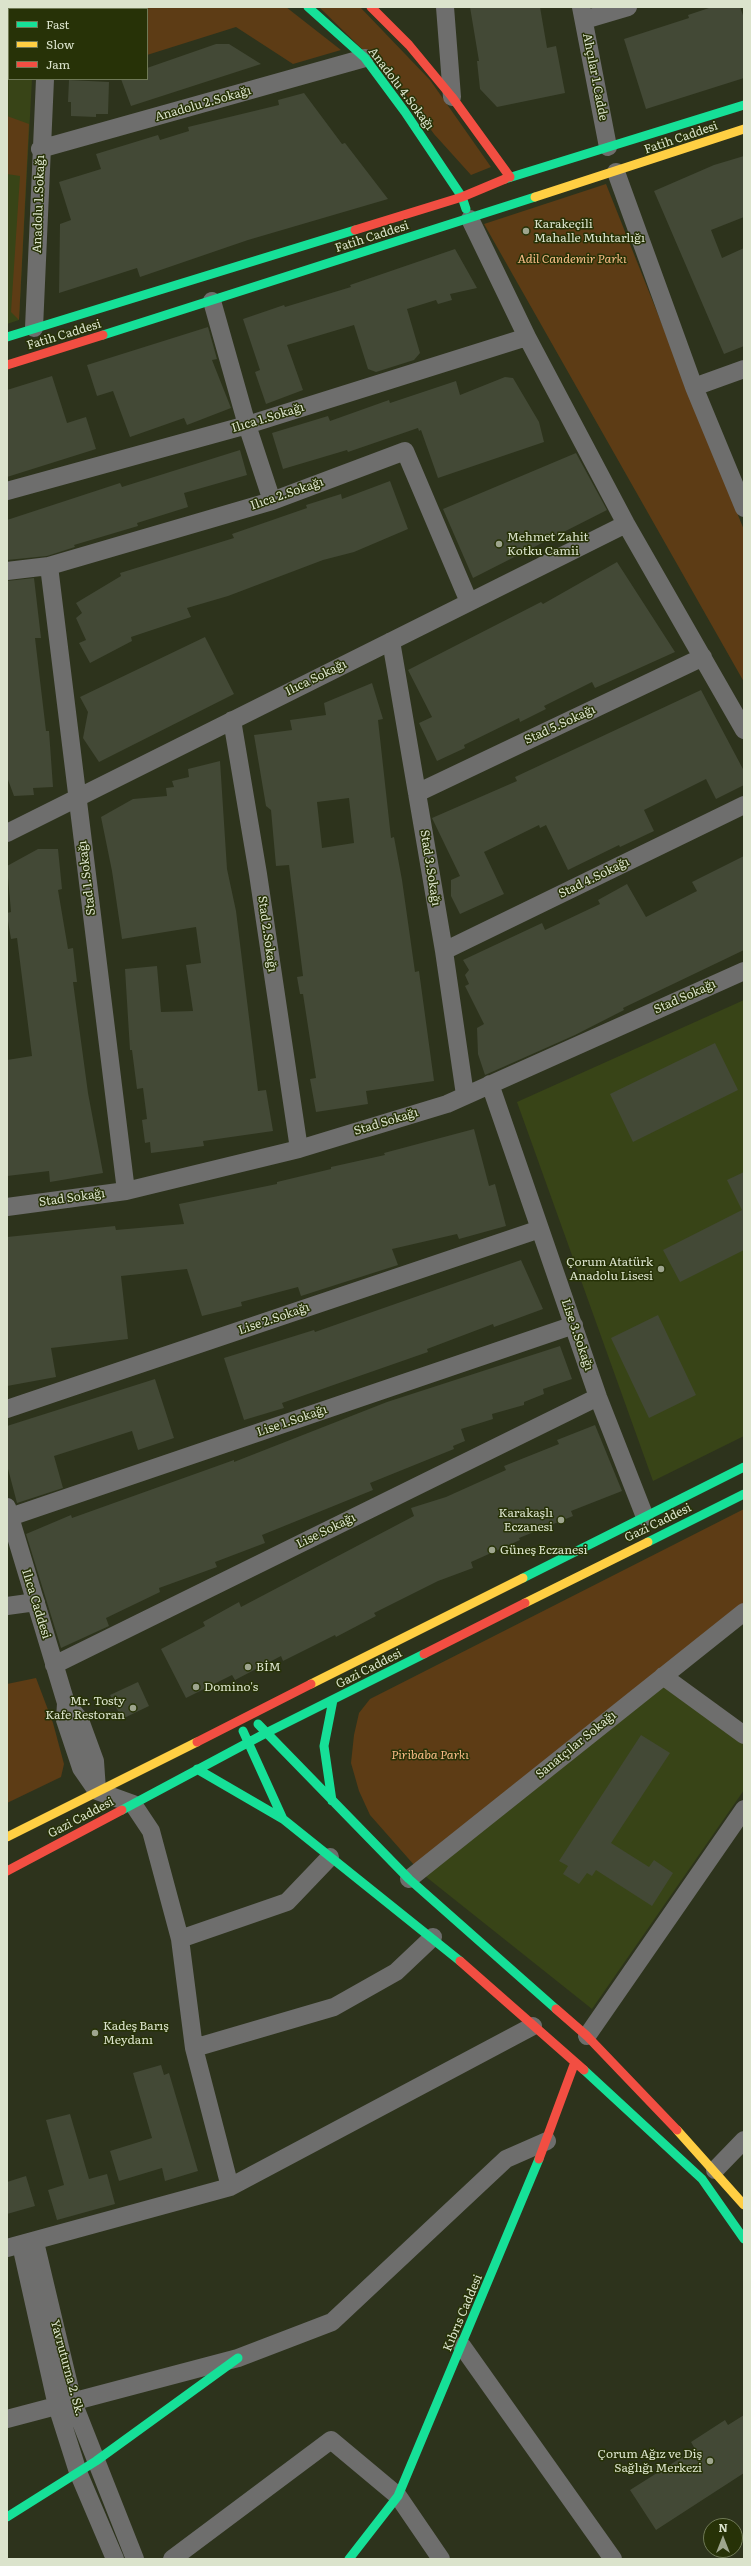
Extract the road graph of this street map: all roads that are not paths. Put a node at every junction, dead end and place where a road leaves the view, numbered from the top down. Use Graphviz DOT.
graph roads {
  1 [pos="308,7"];
  2 [pos="371,7"];
  3 [pos="445,7"];
  4 [pos="628,7"];
  5 [pos="583,14"];
  6 [pos="365,58"];
  7 [pos="45,80"];
  8 [pos="452,97"];
  9 [pos="744,105"];
  10 [pos="744,129"];
  11 [pos="608,147"];
  12 [pos="40,149"];
  13 [pos="616,172"];
  14 [pos="510,177"];
  15 [pos="462,197"];
  16 [pos="470,218"];
  17 [pos="212,301"];
  18 [pos="34,328"];
  19 [pos="7,337"];
  20 [pos="527,337"];
  21 [pos="7,365"];
  22 [pos="744,369"];
  23 [pos="694,387"];
  24 [pos="247,425"];
  25 [pos="7,491"];
  26 [pos="272,501"];
  27 [pos="744,508"];
  28 [pos="626,524"];
  29 [pos="49,566"];
  30 [pos="7,571"];
  31 [pos="469,602"];
  32 [pos="391,641"];
  33 [pos="703,657"];
  34 [pos="232,720"];
  35 [pos="744,730"];
  36 [pos="417,792"];
  37 [pos="78,800"];
  38 [pos="744,805"];
  39 [pos="7,834"];
  40 [pos="444,951"];
  41 [pos="744,971"];
  42 [pos="490,1084"];
  43 [pos="465,1095"];
  44 [pos="299,1149"];
  45 [pos="126,1191"];
  46 [pos="7,1207"];
  47 [pos="540,1229"];
  48 [pos="574,1325"];
  49 [pos="598,1398"];
  50 [pos="7,1409"];
  51 [pos="744,1467"];
  52 [pos="744,1494"];
  53 [pos="8,1511"];
  54 [pos="645,1517"];
  55 [pos="36,1602"];
  56 [pos="7,1606"];
  57 [pos="744,1612"];
  58 [pos="54,1665"];
  59 [pos="663,1676"];
  60 [pos="333,1700"];
  61 [pos="251,1715"];
  62 [pos="238,1721"];
  63 [pos="266,1733"];
  64 [pos="744,1736"];
  65 [pos="249,1743"];
  66 [pos="197,1769"];
  67 [pos="97,1791"];
  68 [pos="332,1801"];
  69 [pos="133,1804"];
  70 [pos="744,1809"];
  71 [pos="283,1819"];
  72 [pos="7,1837"];
  73 [pos="330,1857"];
  74 [pos="7,1871"];
  75 [pos="409,1879"];
  76 [pos="432,1937"];
  77 [pos="180,1939"];
  78 [pos="533,2026"];
  79 [pos="587,2036"];
  80 [pos="194,2048"];
  81 [pos="575,2062"];
  82 [pos="744,2140"];
  83 [pos="547,2141"];
  84 [pos="715,2170"];
  85 [pos="230,2187"];
  86 [pos="744,2205"];
  87 [pos="744,2239"];
  88 [pos="21,2245"];
  89 [pos="462,2346"];
  90 [pos="238,2358"];
  91 [pos="65,2404"];
  92 [pos="7,2419"];
  93 [pos="96,2461"];
  94 [pos="78,2472"];
  95 [pos="398,2496"];
  96 [pos="7,2517"];
  97 [pos="115,2559"];
  98 [pos="135,2559"];
  99 [pos="172,2559"];
  100 [pos="349,2559"];
  101 [pos="441,2559"];
  102 [pos="613,2559"];
  1 -- 6 [label="main road, Anadolu 4.Sokağı"];
  2 -- 8 [label="main road"];
  3 -- 8 [label="street"];
  4 -- 5 [label="street"];
  5 -- 11 [label="street, Ahçılar 1.Cadde"];
  6 -- 12 [label="street, Anadolu 2.Sokağı"];
  6 -- 15 [label="main road, Anadolu 4.Sokağı"];
  7 -- 12 [label="street, Anadolu 1.Sokağı"];
  8 -- 14 [label="main road"];
  9 -- 11 [label="main road, Fatih Caddesi"];
  10 -- 13 [label="main road, Fatih Caddesi"];
  11 -- 13 [label="main road"];
  11 -- 14 [label="main road, Fatih Caddesi"];
  12 -- 18 [label="street, Anadolu 1.Sokağı"];
  13 -- 16 [label="main road, Fatih Caddesi"];
  13 -- 23 [label="street"];
  14 -- 15 [label="main road, Fatih Caddesi"];
  15 -- 16 [label="main road, Anadolu 4.Sokağı"];
  15 -- 18 [label="main road, Fatih Caddesi"];
  16 -- 17 [label="main road, Fatih Caddesi"];
  16 -- 20 [label="street"];
  17 -- 21 [label="main road, Fatih Caddesi"];
  17 -- 24 [label="street"];
  18 -- 19 [label="main road, Fatih Caddesi"];
  20 -- 24 [label="street, Ilıca 1.Sokağı"];
  20 -- 28 [label="street"];
  22 -- 23 [label="street"];
  23 -- 27 [label="street"];
  24 -- 25 [label="street, Ilıca 1.Sokağı"];
  24 -- 26 [label="street"];
  26 -- 29 [label="street, Ilıca 2.Sokağı"];
  26 -- 31 [label="street, Ilıca 2.Sokağı"];
  28 -- 31 [label="street, Ilıca Sokağı"];
  28 -- 33 [label="street"];
  29 -- 30 [label="street, Ilıca 2.Sokağı"];
  29 -- 37 [label="street, Stad 1.Sokağı"];
  31 -- 32 [label="street, Ilıca Sokağı"];
  32 -- 34 [label="street, Ilıca Sokağı"];
  32 -- 36 [label="street, Stad 3.Sokağı"];
  33 -- 35 [label="street"];
  33 -- 36 [label="street, Stad 5.Sokağı"];
  34 -- 37 [label="street, Ilıca Sokağı"];
  34 -- 44 [label="street, Stad 2.Sokağı"];
  36 -- 40 [label="street, Stad 3.Sokağı"];
  37 -- 39 [label="street, Ilıca Sokağı"];
  37 -- 45 [label="street, Stad 1.Sokağı"];
  38 -- 40 [label="street, Stad 4.Sokağı"];
  40 -- 43 [label="street, Stad 3.Sokağı"];
  41 -- 42 [label="street, Stad Sokağı"];
  42 -- 43 [label="street, Stad Sokağı"];
  42 -- 47 [label="street, Lise 3.Sokağı"];
  43 -- 44 [label="street, Stad Sokağı"];
  44 -- 45 [label="street, Stad Sokağı"];
  45 -- 46 [label="street, Stad Sokağı"];
  47 -- 48 [label="street, Lise 3.Sokağı"];
  47 -- 50 [label="street, Lise 2.Sokağı"];
  48 -- 49 [label="street, Lise 3.Sokağı"];
  48 -- 53 [label="street, Lise 1.Sokağı"];
  49 -- 54 [label="street, Lise 3.Sokağı"];
  49 -- 58 [label="street, Lise Sokağı"];
  51 -- 54 [label="main road, Gazi Caddesi"];
  52 -- 60 [label="main road, Gazi Caddesi"];
  53 -- 55 [label="street, Ilıca Caddesi"];
  54 -- 61 [label="main road, Gazi Caddesi"];
  55 -- 56 [label="street"];
  55 -- 58 [label="street, Ilıca Caddesi"];
  57 -- 59 [label="street, Sanatçılar Sokağı"];
  58 -- 67 [label="street, Ilıca Caddesi"];
  59 -- 64 [label="street"];
  59 -- 75 [label="street, Sanatçılar Sokağı"];
  60 -- 63 [label="main road, Gazi Caddesi"];
  60 -- 68 [label="main road"];
  61 -- 62 [label="main road, Gazi Caddesi"];
  61 -- 63 [label="main road"];
  62 -- 65 [label="main road"];
  62 -- 67 [label="main road, Gazi Caddesi"];
  63 -- 65 [label="main road, Gazi Caddesi"];
  63 -- 68 [label="main road"];
  65 -- 66 [label="main road, Gazi Caddesi"];
  65 -- 71 [label="main road"];
  66 -- 69 [label="main road, Gazi Caddesi"];
  66 -- 71 [label="main road"];
  67 -- 69 [label="street"];
  67 -- 72 [label="main road, Gazi Caddesi"];
  68 -- 75 [label="main road"];
  69 -- 74 [label="main road, Gazi Caddesi"];
  69 -- 77 [label="street"];
  70 -- 79 [label="street"];
  71 -- 73 [label="main road"];
  73 -- 76 [label="main road"];
  73 -- 77 [label="street"];
  75 -- 79 [label="main road"];
  76 -- 78 [label="main road"];
  76 -- 80 [label="street"];
  77 -- 80 [label="street"];
  78 -- 81 [label="main road"];
  78 -- 85 [label="street"];
  79 -- 84 [label="main road"];
  80 -- 85 [label="street"];
  81 -- 83 [label="main road, Kıbrıs Caddesi"];
  81 -- 87 [label="main road"];
  82 -- 84 [label="street"];
  83 -- 89 [label="main road, Kıbrıs Caddesi"];
  83 -- 90 [label="street"];
  84 -- 86 [label="main road"];
  85 -- 88 [label="street"];
  88 -- 91 [label="street, Yavruturna 2. Sk."];
  89 -- 95 [label="main road, Kıbrıs Caddesi"];
  89 -- 102 [label="street"];
  90 -- 91 [label="street"];
  90 -- 93 [label="main road"];
  91 -- 92 [label="street"];
  91 -- 93 [label="street, Yavruturna 2. Sk."];
  91 -- 94 [label="street, Yavruturna 2. Sk."];
  93 -- 94 [label="main road"];
  93 -- 98 [label="street, Yavruturna 2. Sk."];
  94 -- 96 [label="main road"];
  94 -- 97 [label="street, Yavruturna 2. Sk."];
  95 -- 99 [label="street"];
  95 -- 100 [label="main road, Kıbrıs Caddesi"];
  95 -- 101 [label="street"];
}
